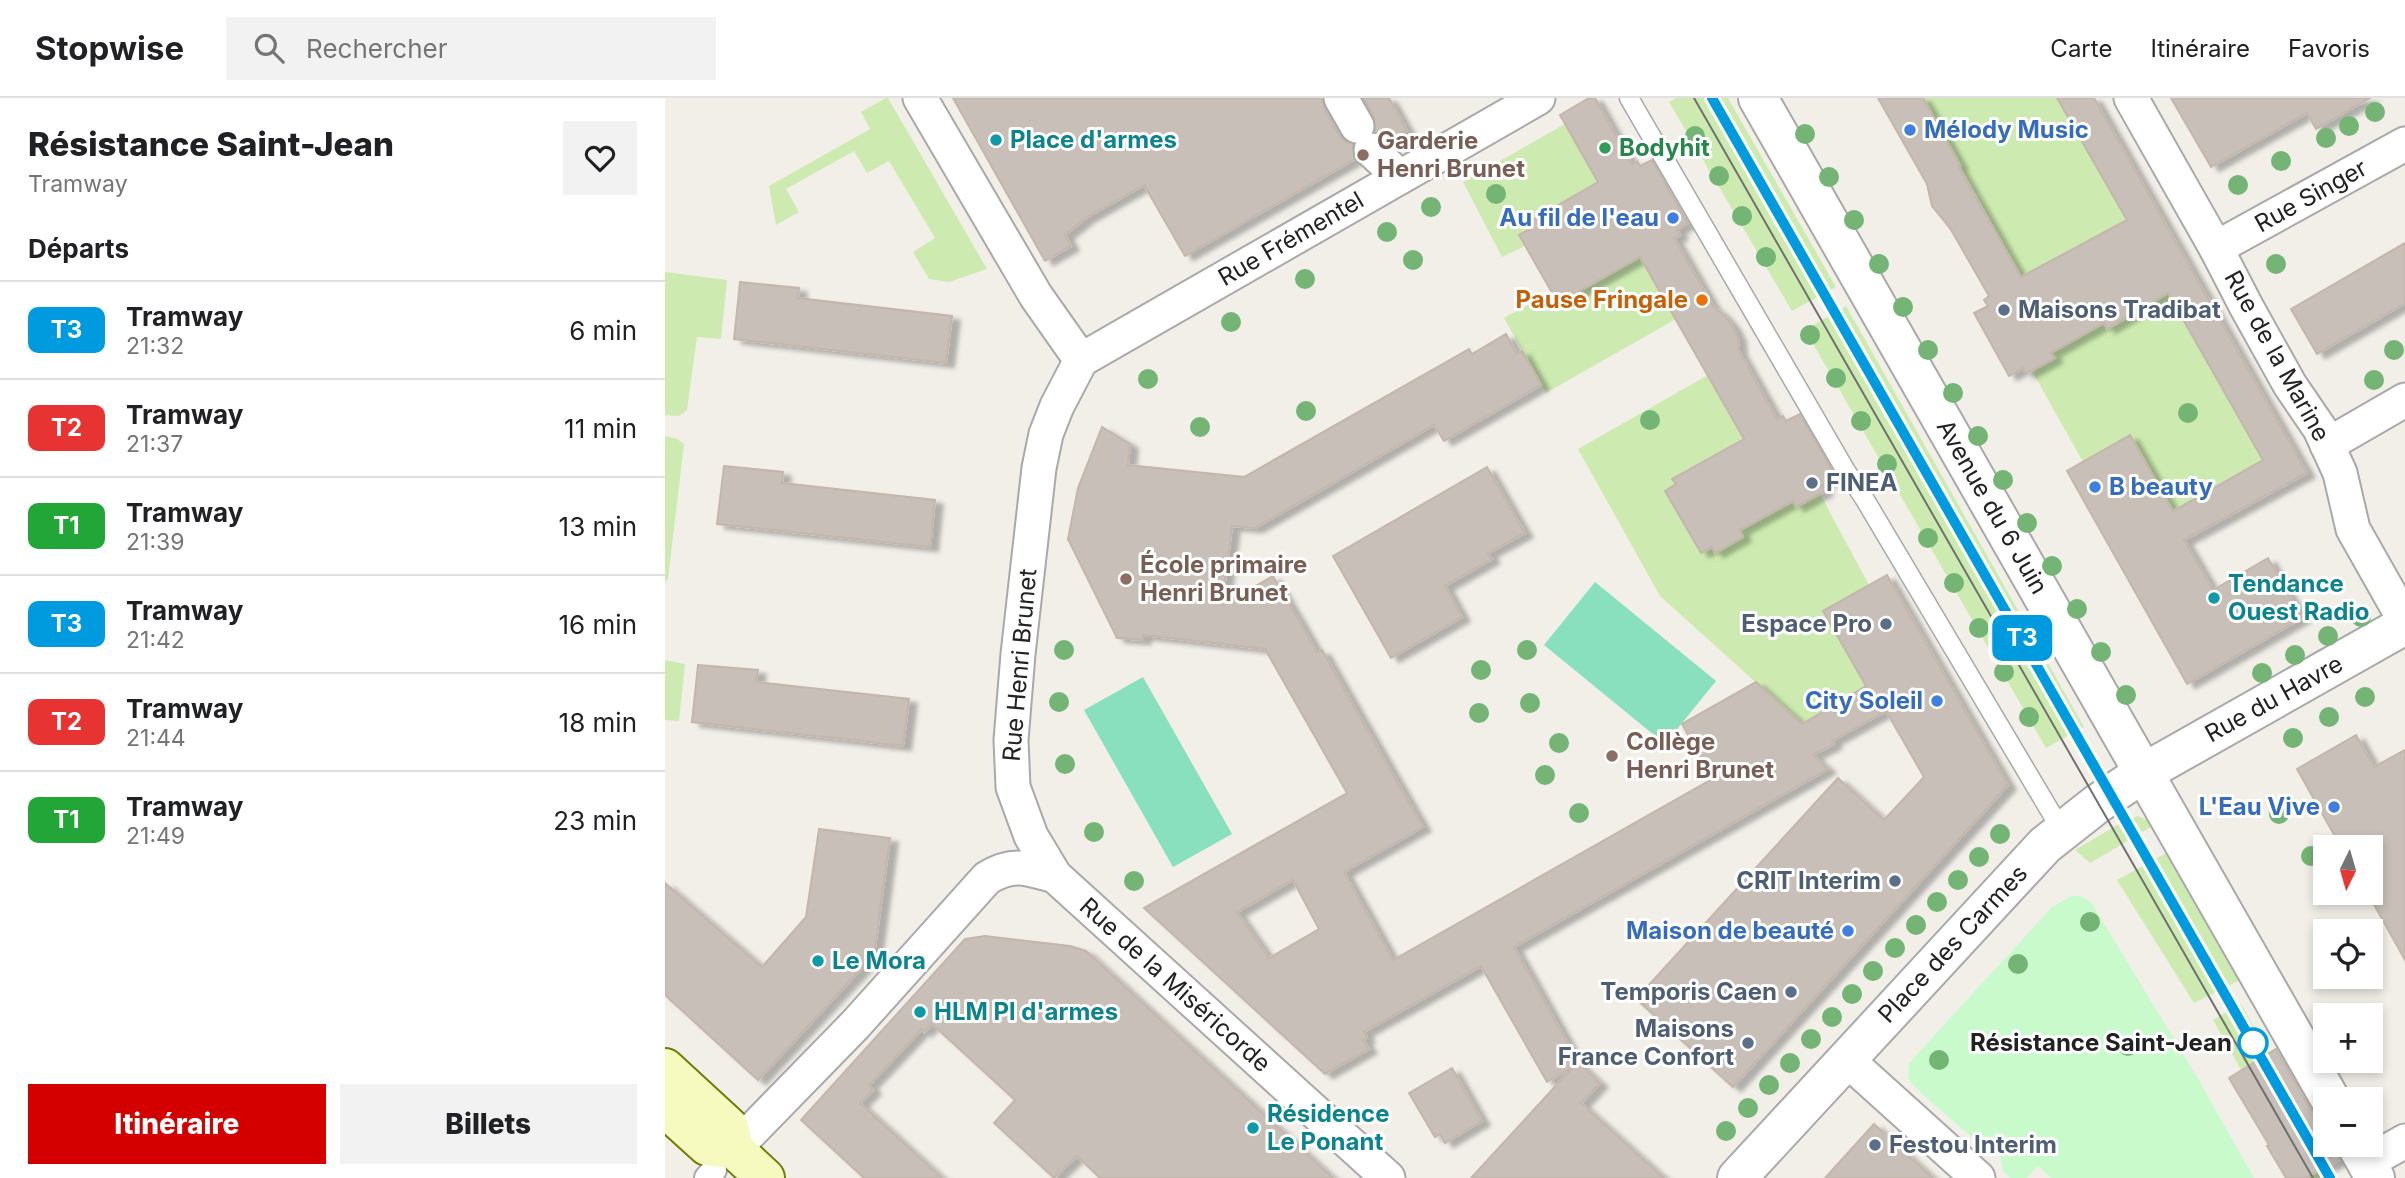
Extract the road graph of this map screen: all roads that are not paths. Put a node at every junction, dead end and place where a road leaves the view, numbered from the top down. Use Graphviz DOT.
graph roads {
  1 [pos="920,98"];
  2 [pos="1538,98"];
  3 [pos="1629,98"];
  4 [pos="1758,98"];
  5 [pos="2131,98"];
  6 [pos="1356,125"];
  7 [pos="2405,144"];
  8 [pos="1400,177"];
  9 [pos="2216,248"];
  10 [pos="1081,360"];
  11 [pos="2405,400"];
  12 [pos="2327,445"];
  13 [pos="2405,623"];
  14 [pos="2143,773"];
  15 [pos="2062,831"];
  16 [pos="1055,876"];
  17 [pos="1846,1059"];
  18 [pos="665,1069"];
  19 [pos="2323,1087"];
  20 [pos="665,1108"];
  21 [pos="2405,1140"];
  22 [pos="2365,1162"];
  23 [pos="718,1166"];
  24 [pos="765,1178"];
  25 [pos="1388,1178"];
  26 [pos="1737,1178"];
  27 [pos="1977,1178"];
  1 -- 10 [label="street"];
  2 -- 8 [label="street, Rue Frémentel"];
  3 -- 15 [label="lane"];
  4 -- 14 [label="street, Avenue du 6 Juin"];
  5 -- 9 [label="street, Rue de la Marine"];
  6 -- 8 [label="street"];
  7 -- 9 [label="street, Rue Singer"];
  8 -- 10 [label="street, Rue Frémentel"];
  9 -- 12 [label="street, Rue de la Marine"];
  10 -- 16 [label="street, Rue Henri Brunet"];
  11 -- 12 [label="street"];
  12 -- 13 [label="street, Rue de la Marine"];
  13 -- 14 [label="street, Rue du Havre"];
  14 -- 15 [label="street, Rue du Havre"];
  14 -- 19 [label="street, Avenue du 6 Juin"];
  15 -- 17 [label="street, Place des Carmes"];
  16 -- 23 [label="street"];
  16 -- 25 [label="street, Rue de la Miséricorde"];
  17 -- 26 [label="street, Place des Carmes"];
  17 -- 27 [label="street"];
  18 -- 23 [label="main road"];
  20 -- 23 [label="main road"];
  21 -- 22 [label="street"];
  23 -- 24 [label="main road"];
}
